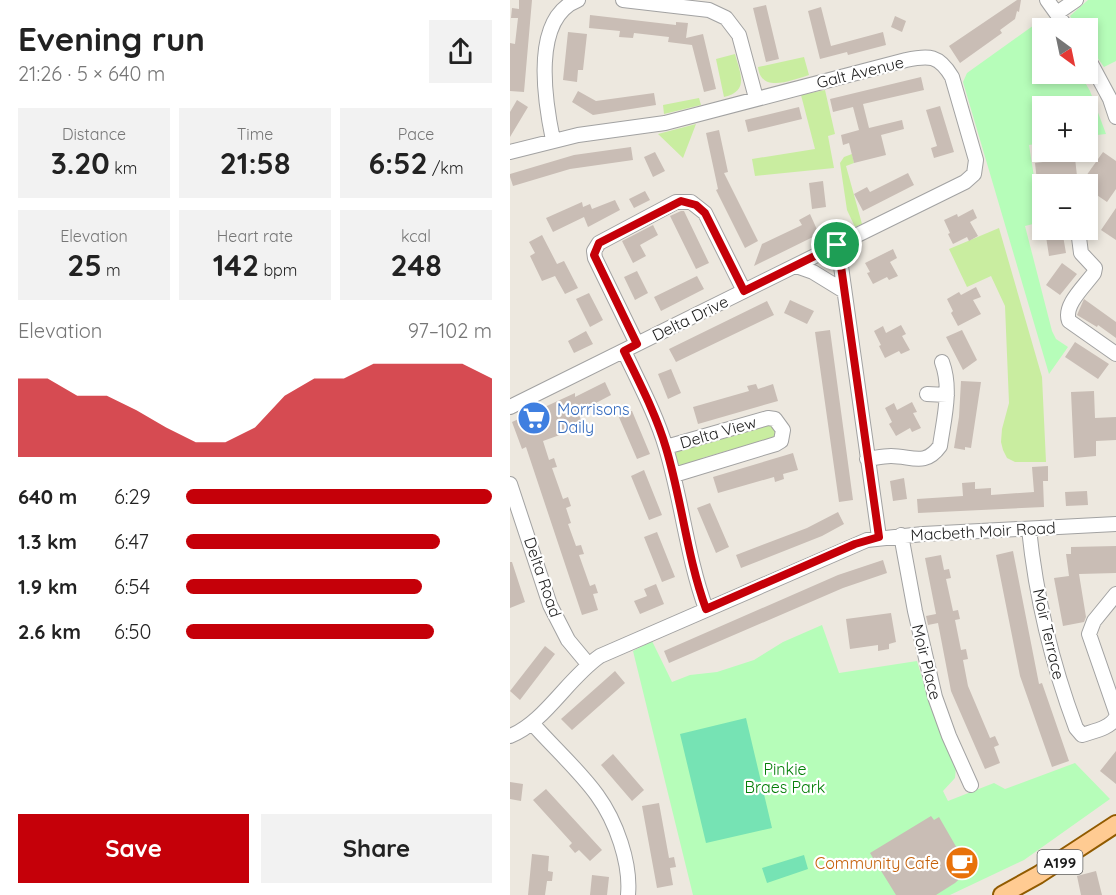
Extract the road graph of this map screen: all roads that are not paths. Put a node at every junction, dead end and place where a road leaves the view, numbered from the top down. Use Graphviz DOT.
graph roads {
  1 [pos="578,0"];
  2 [pos="623,0"];
  3 [pos="1047,0"];
  4 [pos="1076,0"];
  5 [pos="1057,14"];
  6 [pos="1060,18"];
  7 [pos="1098,77"];
  8 [pos="756,98"];
  9 [pos="1116,117"];
  10 [pos="553,140"];
  11 [pos="510,152"];
  12 [pos="1079,240"];
  13 [pos="837,245"];
  14 [pos="796,266"];
  15 [pos="744,291"];
  16 [pos="844,291"];
  17 [pos="631,347"];
  18 [pos="1116,354"];
  19 [pos="942,362"];
  20 [pos="927,394"];
  21 [pos="947,394"];
  22 [pos="510,407"];
  23 [pos="666,447"];
  24 [pos="867,459"];
  25 [pos="674,475"];
  26 [pos="510,483"];
  27 [pos="1116,524"];
  28 [pos="1029,528"];
  29 [pos="901,535"];
  30 [pos="879,537"];
  31 [pos="1116,594"];
  32 [pos="706,609"];
  33 [pos="588,664"];
  34 [pos="1116,712"];
  35 [pos="1116,717"];
  36 [pos="532,723"];
  37 [pos="510,736"];
  38 [pos="970,785"];
  39 [pos="1116,824"];
  40 [pos="628,895"];
  41 [pos="1002,895"];
  1 -- 10 [label="street"];
  2 -- 8 [label="street"];
  3 -- 5 [label="street"];
  4 -- 5 [label="street"];
  5 -- 6 [label="street"];
  7 -- 9 [label="street"];
  8 -- 10 [label="street, Galt Avenue"];
  8 -- 13 [label="street, Galt Avenue"];
  10 -- 11 [label="street, Galt Avenue"];
  12 -- 18 [label="street"];
  13 -- 14 [label="street, Delta Drive"];
  13 -- 16 [label="street"];
  14 -- 15 [label="street, Delta Drive"];
  14 -- 16 [label="street"];
  15 -- 17 [label="street, Delta Drive"];
  15 -- 17 [label="street, Delta Drive"];
  16 -- 24 [label="street"];
  17 -- 22 [label="street, Delta Drive"];
  17 -- 23 [label="street, Delta View"];
  19 -- 21 [label="street"];
  20 -- 21 [label="street"];
  21 -- 24 [label="street"];
  23 -- 25 [label="street, Delta View"];
  23 -- 25 [label="street, Delta View"];
  24 -- 30 [label="street"];
  25 -- 32 [label="street, Delta View"];
  26 -- 33 [label="street, Delta Road"];
  27 -- 28 [label="street, Macbeth Moir Road"];
  28 -- 29 [label="street, Macbeth Moir Road"];
  28 -- 35 [label="street, Moir Terrace"];
  29 -- 30 [label="street, Macbeth Moir Road"];
  29 -- 38 [label="street, Moir Place"];
  30 -- 32 [label="street, Macbeth Moir Road"];
  31 -- 34 [label="street"];
  32 -- 33 [label="street, Macbeth Moir Road"];
  33 -- 36 [label="street, Macbeth Moir Road"];
  36 -- 37 [label="street, Macbeth Moir Road"];
  36 -- 40 [label="street"];
  39 -- 41 [label="main road, A199"];
}
